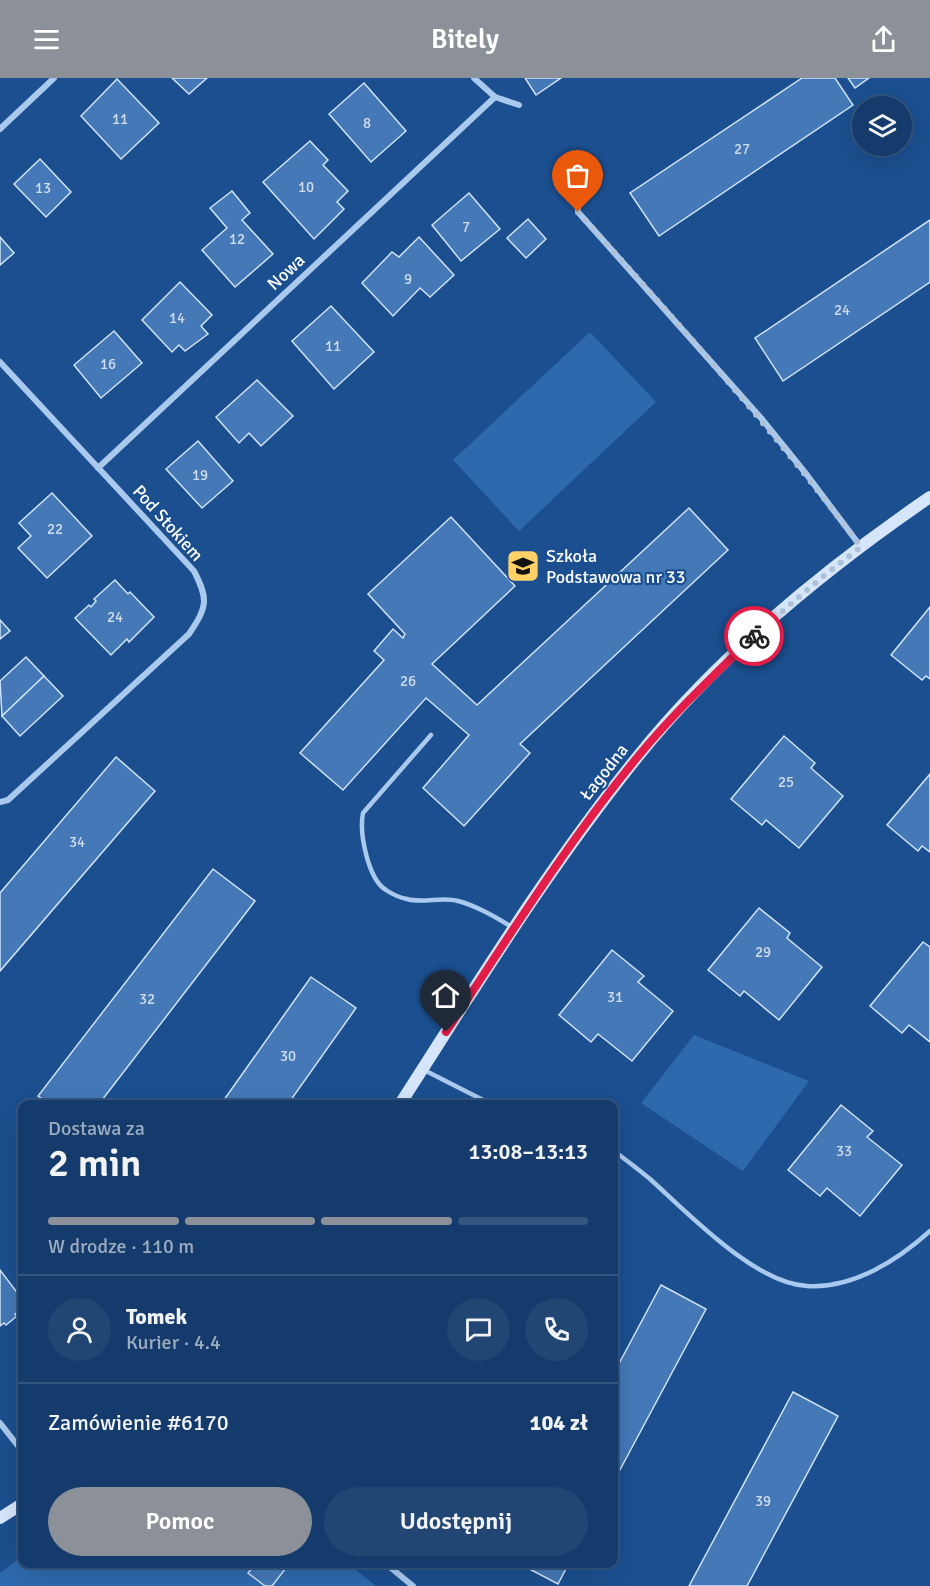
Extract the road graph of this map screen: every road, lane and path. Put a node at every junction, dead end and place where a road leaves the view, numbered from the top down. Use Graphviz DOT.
graph roads {
  1 [pos="54,78"];
  2 [pos="474,78"];
  3 [pos="495,97"];
  4 [pos="519,105"];
  5 [pos="0,129"];
  6 [pos="577,180"];
  7 [pos="0,362"];
  8 [pos="98,468"];
  9 [pos="930,497"];
  10 [pos="861,547"];
  11 [pos="431,735"];
  12 [pos="0,802"];
  13 [pos="514,928"];
  14 [pos="423,1069"];
  15 [pos="403,1100"];
  16 [pos="483,1100"];
  17 [pos="618,1154"];
  18 [pos="930,1231"];
  19 [pos="0,1423"];
  20 [pos="18,1446"];
  21 [pos="18,1507"];
  22 [pos="0,1518"];
  23 [pos="391,1568"];
  24 [pos="413,1586"];
  1 -- 5 [label="street"];
  2 -- 3 [label="street"];
  3 -- 4 [label="street"];
  3 -- 8 [label="street, Nowa"];
  6 -- 10 [label="street"];
  7 -- 8 [label="street, Pod Stokiem"];
  8 -- 12 [label="street, Pod Stokiem"];
  9 -- 10 [label="street, Łagodna"];
  10 -- 13 [label="street, Łagodna"];
  11 -- 13 [label="lane"];
  13 -- 14 [label="street, Łagodna"];
  14 -- 15 [label="street, Łagodna"];
  14 -- 16 [label="lane"];
  17 -- 18 [label="lane"];
  19 -- 20 [label="street"];
  21 -- 22 [label="street"];
  23 -- 24 [label="street"];
}
